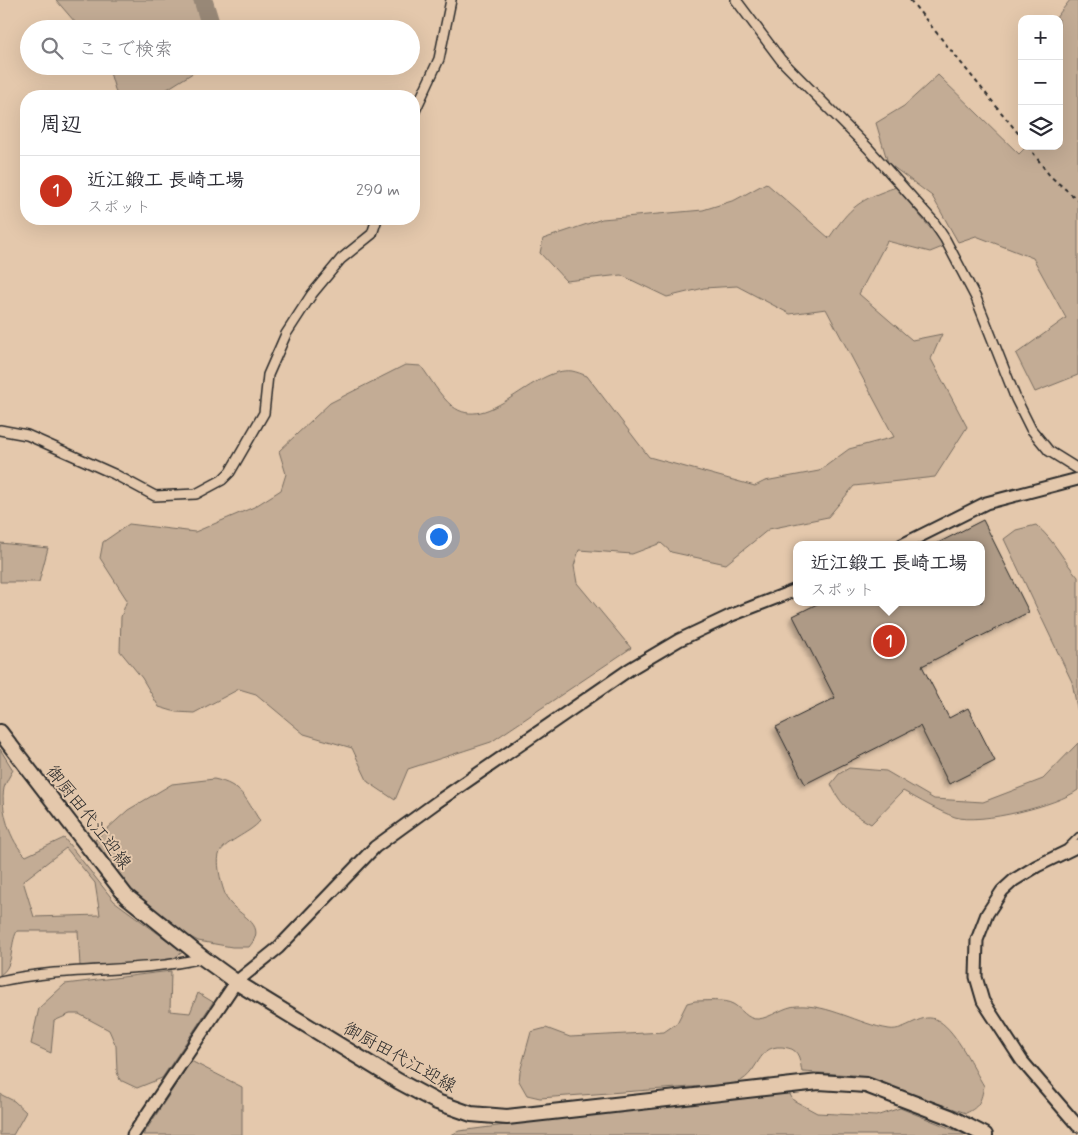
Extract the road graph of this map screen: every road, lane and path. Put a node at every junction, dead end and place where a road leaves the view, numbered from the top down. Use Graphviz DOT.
graph roads {
  1 [pos="451,0"];
  2 [pos="736,0"];
  3 [pos="910,0"];
  4 [pos="420,100"];
  5 [pos="1018,133"];
  6 [pos="1031,150"];
  7 [pos="1078,200"];
  8 [pos="374,225"];
  9 [pos="0,430"];
  10 [pos="1078,469"];
  11 [pos="1078,479"];
  12 [pos="910,541"];
  13 [pos="793,591"];
  14 [pos="0,732"];
  15 [pos="1078,836"];
  16 [pos="1078,846"];
  17 [pos="1060,854"];
  18 [pos="203,958"];
  19 [pos="0,981"];
  20 [pos="236,982"];
  21 [pos="1078,1126"];
  22 [pos="133,1135"];
  23 [pos="985,1135"];
  1 -- 4 [label="street"];
  2 -- 10 [label="street"];
  3 -- 5 [label="path"];
  6 -- 7 [label="path"];
  8 -- 9 [label="street"];
  11 -- 12 [label="street"];
  13 -- 20 [label="street"];
  14 -- 18 [label="main road, 御厨田代江迎線"];
  15 -- 17 [label="lane"];
  16 -- 17 [label="street"];
  17 -- 21 [label="street"];
  18 -- 19 [label="street"];
  18 -- 20 [label="main road, 御厨田代江迎線"];
  20 -- 22 [label="street"];
  20 -- 23 [label="main road, 御厨田代江迎線"];
}
